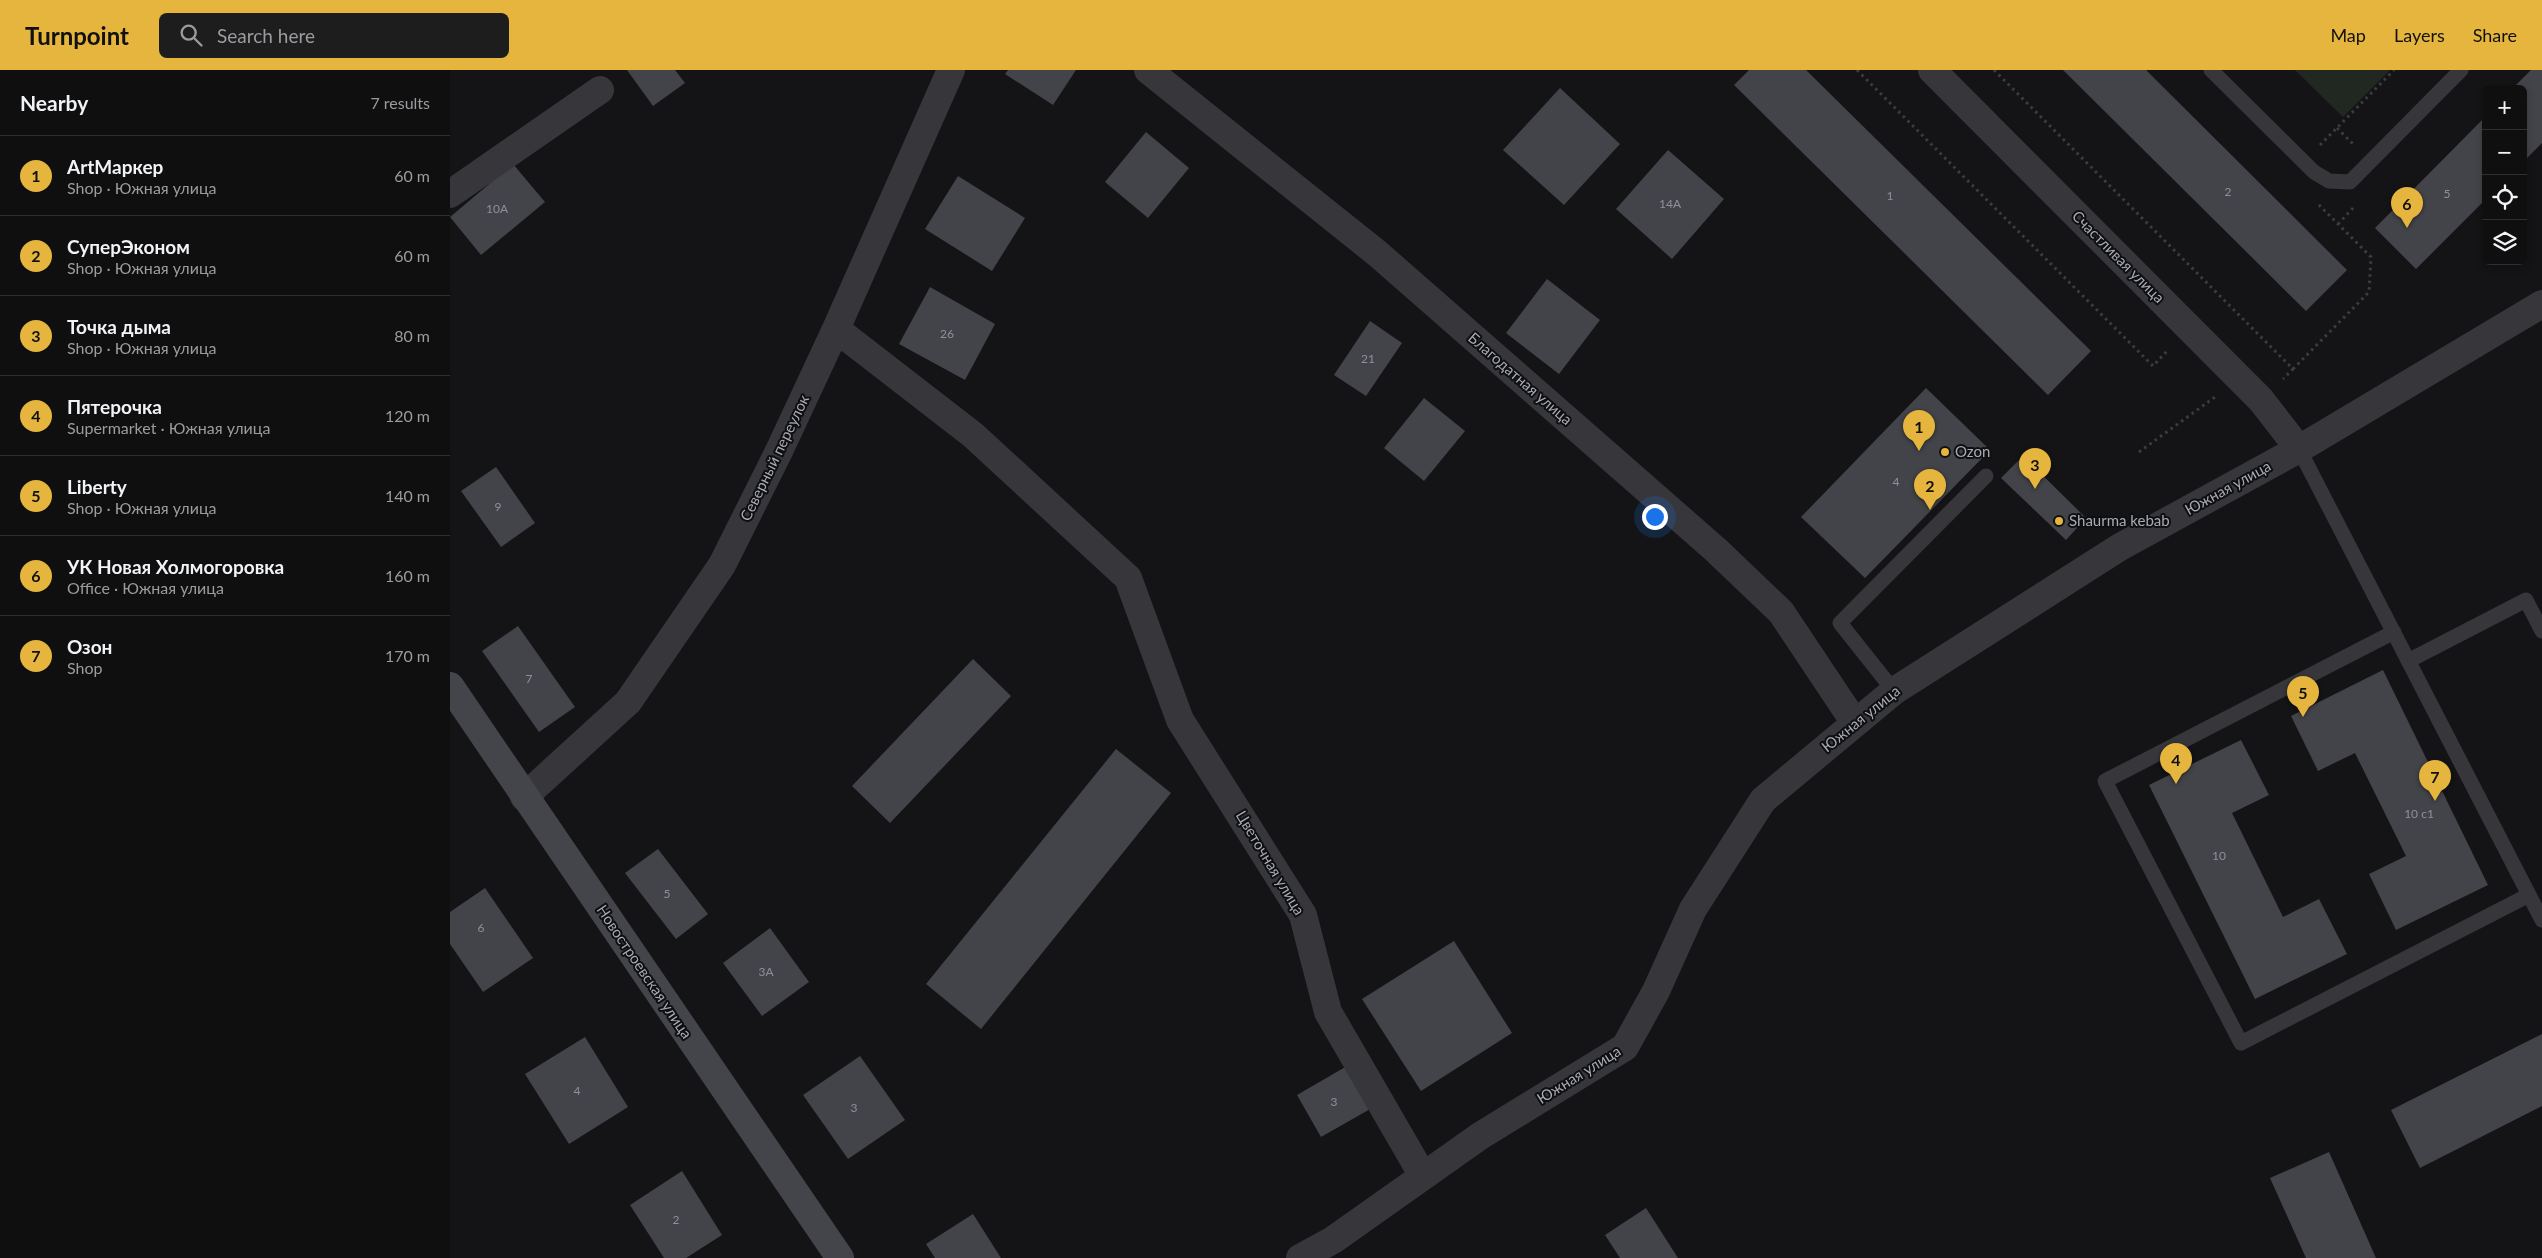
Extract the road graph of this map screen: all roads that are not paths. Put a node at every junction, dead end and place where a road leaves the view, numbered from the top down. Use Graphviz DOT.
graph roads {
  1 [pos="951,70"];
  2 [pos="1148,70"];
  3 [pos="1932,70"];
  4 [pos="2211,70"];
  5 [pos="2461,70"];
  6 [pos="600,90"];
  7 [pos="450,194"];
  8 [pos="2541,306"];
  9 [pos="836,329"];
  10 [pos="2299,449"];
  11 [pos="1986,476"];
  12 [pos="2542,631"];
  13 [pos="2394,632"];
  14 [pos="2408,661"];
  15 [pos="450,686"];
  16 [pos="1894,691"];
  17 [pos="1855,723"];
  18 [pos="524,798"];
  19 [pos="2529,894"];
  20 [pos="2542,920"];
  21 [pos="1423,1176"];
  22 [pos="840,1258"];
  23 [pos="1300,1258"];
  1 -- 9 [label="street, Северный переулок"];
  2 -- 17 [label="street, Благодатная улица"];
  3 -- 10 [label="street, Счастливая улица"];
  4 -- 5 [label="lane"];
  6 -- 7 [label="street"];
  8 -- 10 [label="street, Южная улица"];
  9 -- 18 [label="street, Северный переулок"];
  9 -- 21 [label="street, Цветочная улица"];
  10 -- 13 [label="lane"];
  10 -- 16 [label="street, Южная улица"];
  11 -- 16 [label="lane"];
  12 -- 14 [label="lane"];
  13 -- 14 [label="lane"];
  13 -- 19 [label="lane"];
  14 -- 19 [label="lane"];
  15 -- 18 [label="main road, Новостроевская улица"];
  16 -- 17 [label="street, Южная улица"];
  17 -- 21 [label="street, Южная улица"];
  18 -- 22 [label="main road, Новостроевская улица"];
  19 -- 20 [label="lane"];
  21 -- 23 [label="street, Южная улица"];
}
